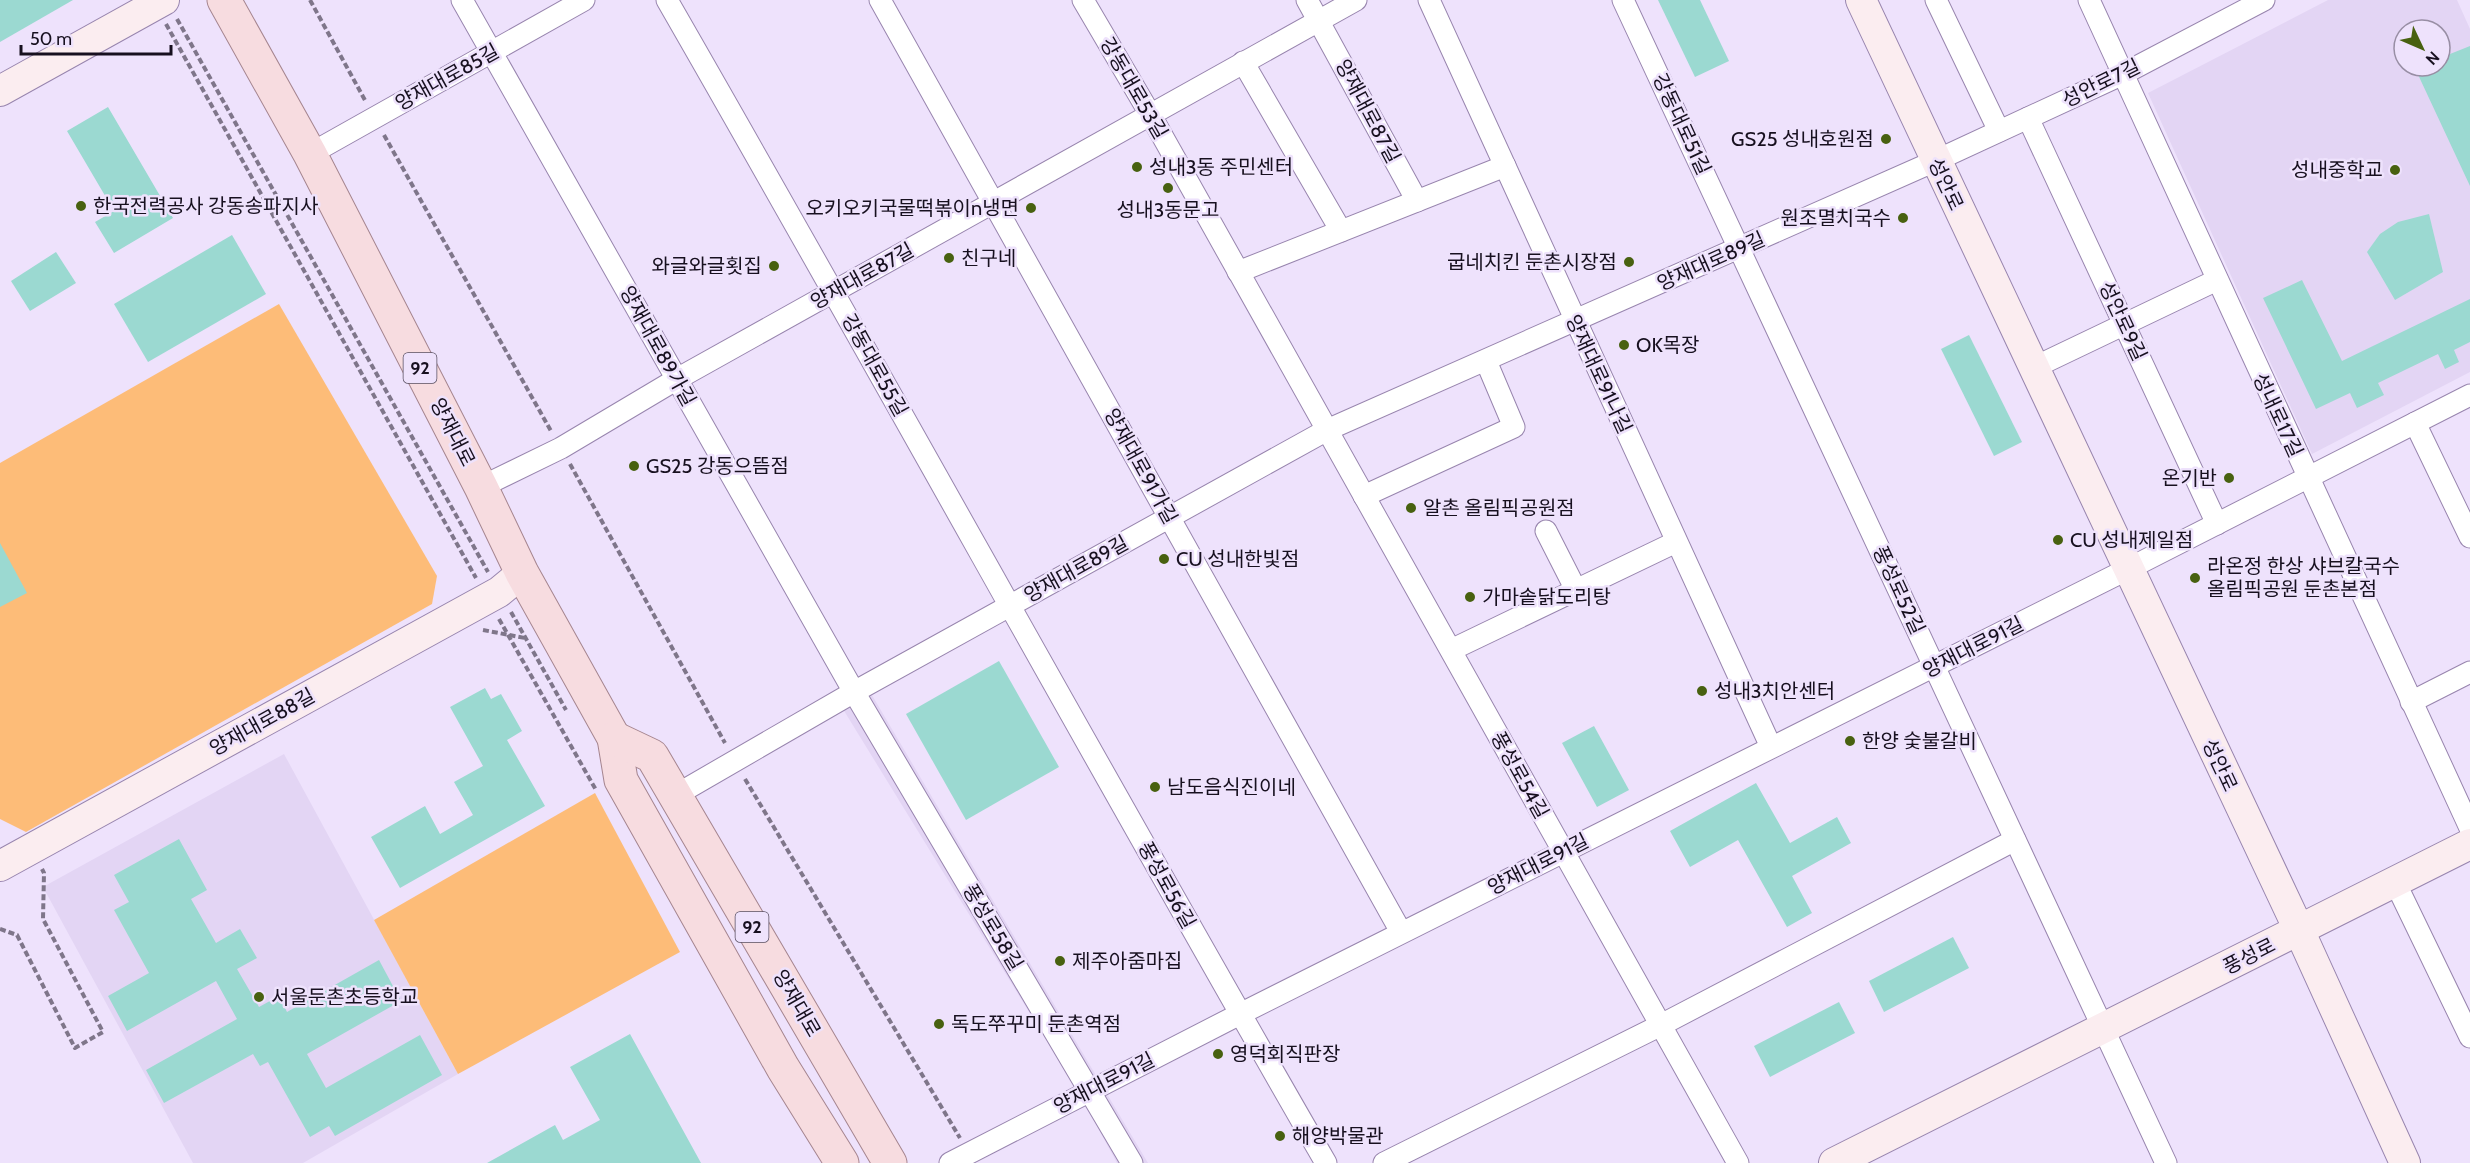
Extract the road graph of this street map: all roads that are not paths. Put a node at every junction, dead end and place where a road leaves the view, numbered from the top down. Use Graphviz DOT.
graph roads {
  1 [pos="164,0"];
  2 [pos="224,0"];
  3 [pos="462,0"];
  4 [pos="584,0"];
  5 [pos="667,0"];
  6 [pos="880,0"];
  7 [pos="1083,0"];
  8 [pos="1307,0"];
  9 [pos="1356,0"];
  10 [pos="1429,0"];
  11 [pos="1623,0"];
  12 [pos="1861,0"];
  13 [pos="1936,0"];
  14 [pos="2089,0"];
  15 [pos="2264,0"];
  16 [pos="1319,21"];
  17 [pos="492,52"];
  18 [pos="1243,62"];
  19 [pos="2123,74"];
  20 [pos="0,91"];
  21 [pos="1150,114"];
  22 [pos="2028,118"];
  23 [pos="1999,131"];
  24 [pos="310,154"];
  25 [pos="1935,161"];
  26 [pos="1505,166"];
  27 [pos="1417,201"];
  28 [pos="993,202"];
  29 [pos="1341,231"];
  30 [pos="1740,249"];
  31 [pos="1238,272"];
  32 [pos="2217,280"];
  33 [pos="834,291"];
  34 [pos="1575,321"];
  35 [pos="2125,324"];
  36 [pos="1486,361"];
  37 [pos="2033,368"];
  38 [pos="677,379"];
  39 [pos="2470,395"];
  40 [pos="2415,423"];
  41 [pos="1327,430"];
  42 [pos="2307,478"];
  43 [pos="481,487"];
  44 [pos="1364,496"];
  45 [pos="1170,517"];
  46 [pos="2217,524"];
  47 [pos="1546,531"];
  48 [pos="2470,537"];
  49 [pos="1676,542"];
  50 [pos="2128,569"];
  51 [pos="522,573"];
  52 [pos="1576,590"];
  53 [pos="1010,606"];
  54 [pos="1450,650"];
  55 [pos="1935,666"];
  56 [pos="2470,672"];
  57 [pos="854,692"];
  58 [pos="2411,702"];
  59 [pos="614,738"];
  60 [pos="1771,747"];
  61 [pos="676,795"];
  62 [pos="2470,828"];
  63 [pos="2015,840"];
  64 [pos="2470,844"];
  65 [pos="1563,851"];
  66 [pos="0,866"];
  67 [pos="2395,882"];
  68 [pos="2299,930"];
  69 [pos="1401,932"];
  70 [pos="1240,1014"];
  71 [pos="1661,1025"];
  72 [pos="2102,1029"];
  73 [pos="2470,1038"];
  74 [pos="1089,1090"];
  75 [pos="842,1163"];
  76 [pos="890,1163"];
  77 [pos="950,1163"];
  78 [pos="1132,1163"];
  79 [pos="1326,1163"];
  80 [pos="1384,1163"];
  81 [pos="1738,1163"];
  82 [pos="1834,1163"];
  83 [pos="2166,1163"];
  84 [pos="2405,1163"];
  1 -- 20 [label="street"];
  2 -- 24 [label="main road, 양재대로 / 92"];
  3 -- 17 [label="street, 양재대로89가길"];
  4 -- 17 [label="street, 양재대로85길"];
  5 -- 33 [label="street, 강동대로55길"];
  6 -- 28 [label="street, 양재대로91가길"];
  7 -- 21 [label="street, 강동대로53길"];
  8 -- 16 [label="street, 양재대로87길"];
  9 -- 16 [label="street, 양재대로87길"];
  10 -- 26 [label="street, 양재대로91나길"];
  11 -- 30 [label="street, 강동대로51길"];
  12 -- 25 [label="street, 성안로"];
  13 -- 23 [label="street"];
  14 -- 19 [label="street, 성내로17길"];
  15 -- 19 [label="street, 성안로7길"];
  16 -- 18 [label="street, 양재대로87길"];
  16 -- 27 [label="street, 양재대로87길"];
  17 -- 24 [label="street, 양재대로85길"];
  17 -- 38 [label="street, 양재대로89가길"];
  18 -- 21 [label="street, 양재대로87길"];
  18 -- 29 [label="street"];
  19 -- 22 [label="street, 성안로7길"];
  19 -- 32 [label="street, 성내로17길"];
  21 -- 28 [label="street, 양재대로87길"];
  21 -- 31 [label="street, 강동대로53길"];
  22 -- 23 [label="street, 성안로7길"];
  22 -- 35 [label="street, 성안로9길"];
  23 -- 25 [label="street, 성안로7길"];
  24 -- 43 [label="main road, 양재대로 / 92"];
  25 -- 30 [label="street, 양재대로89길"];
  25 -- 37 [label="street, 성안로"];
  26 -- 27 [label="street"];
  26 -- 34 [label="street, 양재대로91나길"];
  27 -- 29 [label="street"];
  28 -- 33 [label="street, 양재대로87길"];
  28 -- 45 [label="street, 양재대로91가길"];
  29 -- 31 [label="street"];
  30 -- 34 [label="street, 양재대로89길"];
  30 -- 55 [label="street, 풍성로52길"];
  31 -- 41 [label="street, 강동대로53길"];
  32 -- 35 [label="street"];
  32 -- 42 [label="street, 성내로17길"];
  33 -- 38 [label="street, 양재대로87길"];
  33 -- 53 [label="street, 강동대로55길"];
  34 -- 36 [label="street, 양재대로89길"];
  34 -- 49 [label="street, 양재대로91나길"];
  35 -- 37 [label="street"];
  35 -- 46 [label="street, 성안로9길"];
  36 -- 41 [label="street, 양재대로89길"];
  36 -- 44 [label="street"];
  37 -- 50 [label="street, 성안로"];
  38 -- 43 [label="street, 양재대로87길"];
  38 -- 57 [label="street, 양재대로89가길"];
  39 -- 40 [label="street"];
  40 -- 42 [label="street"];
  40 -- 48 [label="street"];
  41 -- 44 [label="street, 풍성로54길"];
  41 -- 45 [label="street, 양재대로89길"];
  42 -- 46 [label="street"];
  42 -- 58 [label="street, 성내로17길"];
  43 -- 51 [label="main road, 양재대로 / 92"];
  44 -- 54 [label="street, 풍성로54길"];
  45 -- 53 [label="street, 양재대로89길"];
  45 -- 69 [label="street, 양재대로91가길"];
  46 -- 50 [label="street"];
  47 -- 52 [label="street"];
  49 -- 52 [label="street"];
  49 -- 60 [label="street, 양재대로91나길"];
  50 -- 55 [label="street, 양재대로91길"];
  50 -- 68 [label="street, 성안로"];
  51 -- 59 [label="main road, 양재대로 / 92"];
  51 -- 66 [label="street, 양재대로88길"];
  52 -- 54 [label="street"];
  53 -- 57 [label="street, 양재대로89길"];
  53 -- 70 [label="street, 풍성로56길"];
  54 -- 65 [label="street, 풍성로54길"];
  55 -- 60 [label="street, 양재대로91길"];
  55 -- 63 [label="street, 풍성로52길"];
  56 -- 58 [label="street"];
  57 -- 61 [label="street, 양재대로89길"];
  57 -- 74 [label="street, 풍성로58길"];
  58 -- 62 [label="street, 성내로17길"];
  59 -- 61 [label="main road, 양재대로 / 92"];
  59 -- 75 [label="main road, 양재대로 / 92"];
  60 -- 65 [label="street, 양재대로91길"];
  61 -- 76 [label="main road, 양재대로 / 92"];
  63 -- 71 [label="street"];
  63 -- 72 [label="street, 풍성로52길"];
  64 -- 67 [label="street, 풍성로"];
  65 -- 69 [label="street, 양재대로91길"];
  65 -- 71 [label="street, 풍성로54길"];
  67 -- 68 [label="street, 풍성로"];
  67 -- 73 [label="street"];
  68 -- 72 [label="street, 풍성로"];
  68 -- 84 [label="street, 성안로"];
  69 -- 70 [label="street, 양재대로91길"];
  70 -- 74 [label="street, 양재대로91길"];
  70 -- 79 [label="street, 풍성로56길"];
  71 -- 80 [label="street"];
  71 -- 81 [label="street, 풍성로54길"];
  72 -- 82 [label="street, 풍성로"];
  72 -- 83 [label="street"];
  74 -- 77 [label="street, 양재대로91길"];
  74 -- 78 [label="street, 풍성로58길"];
}
